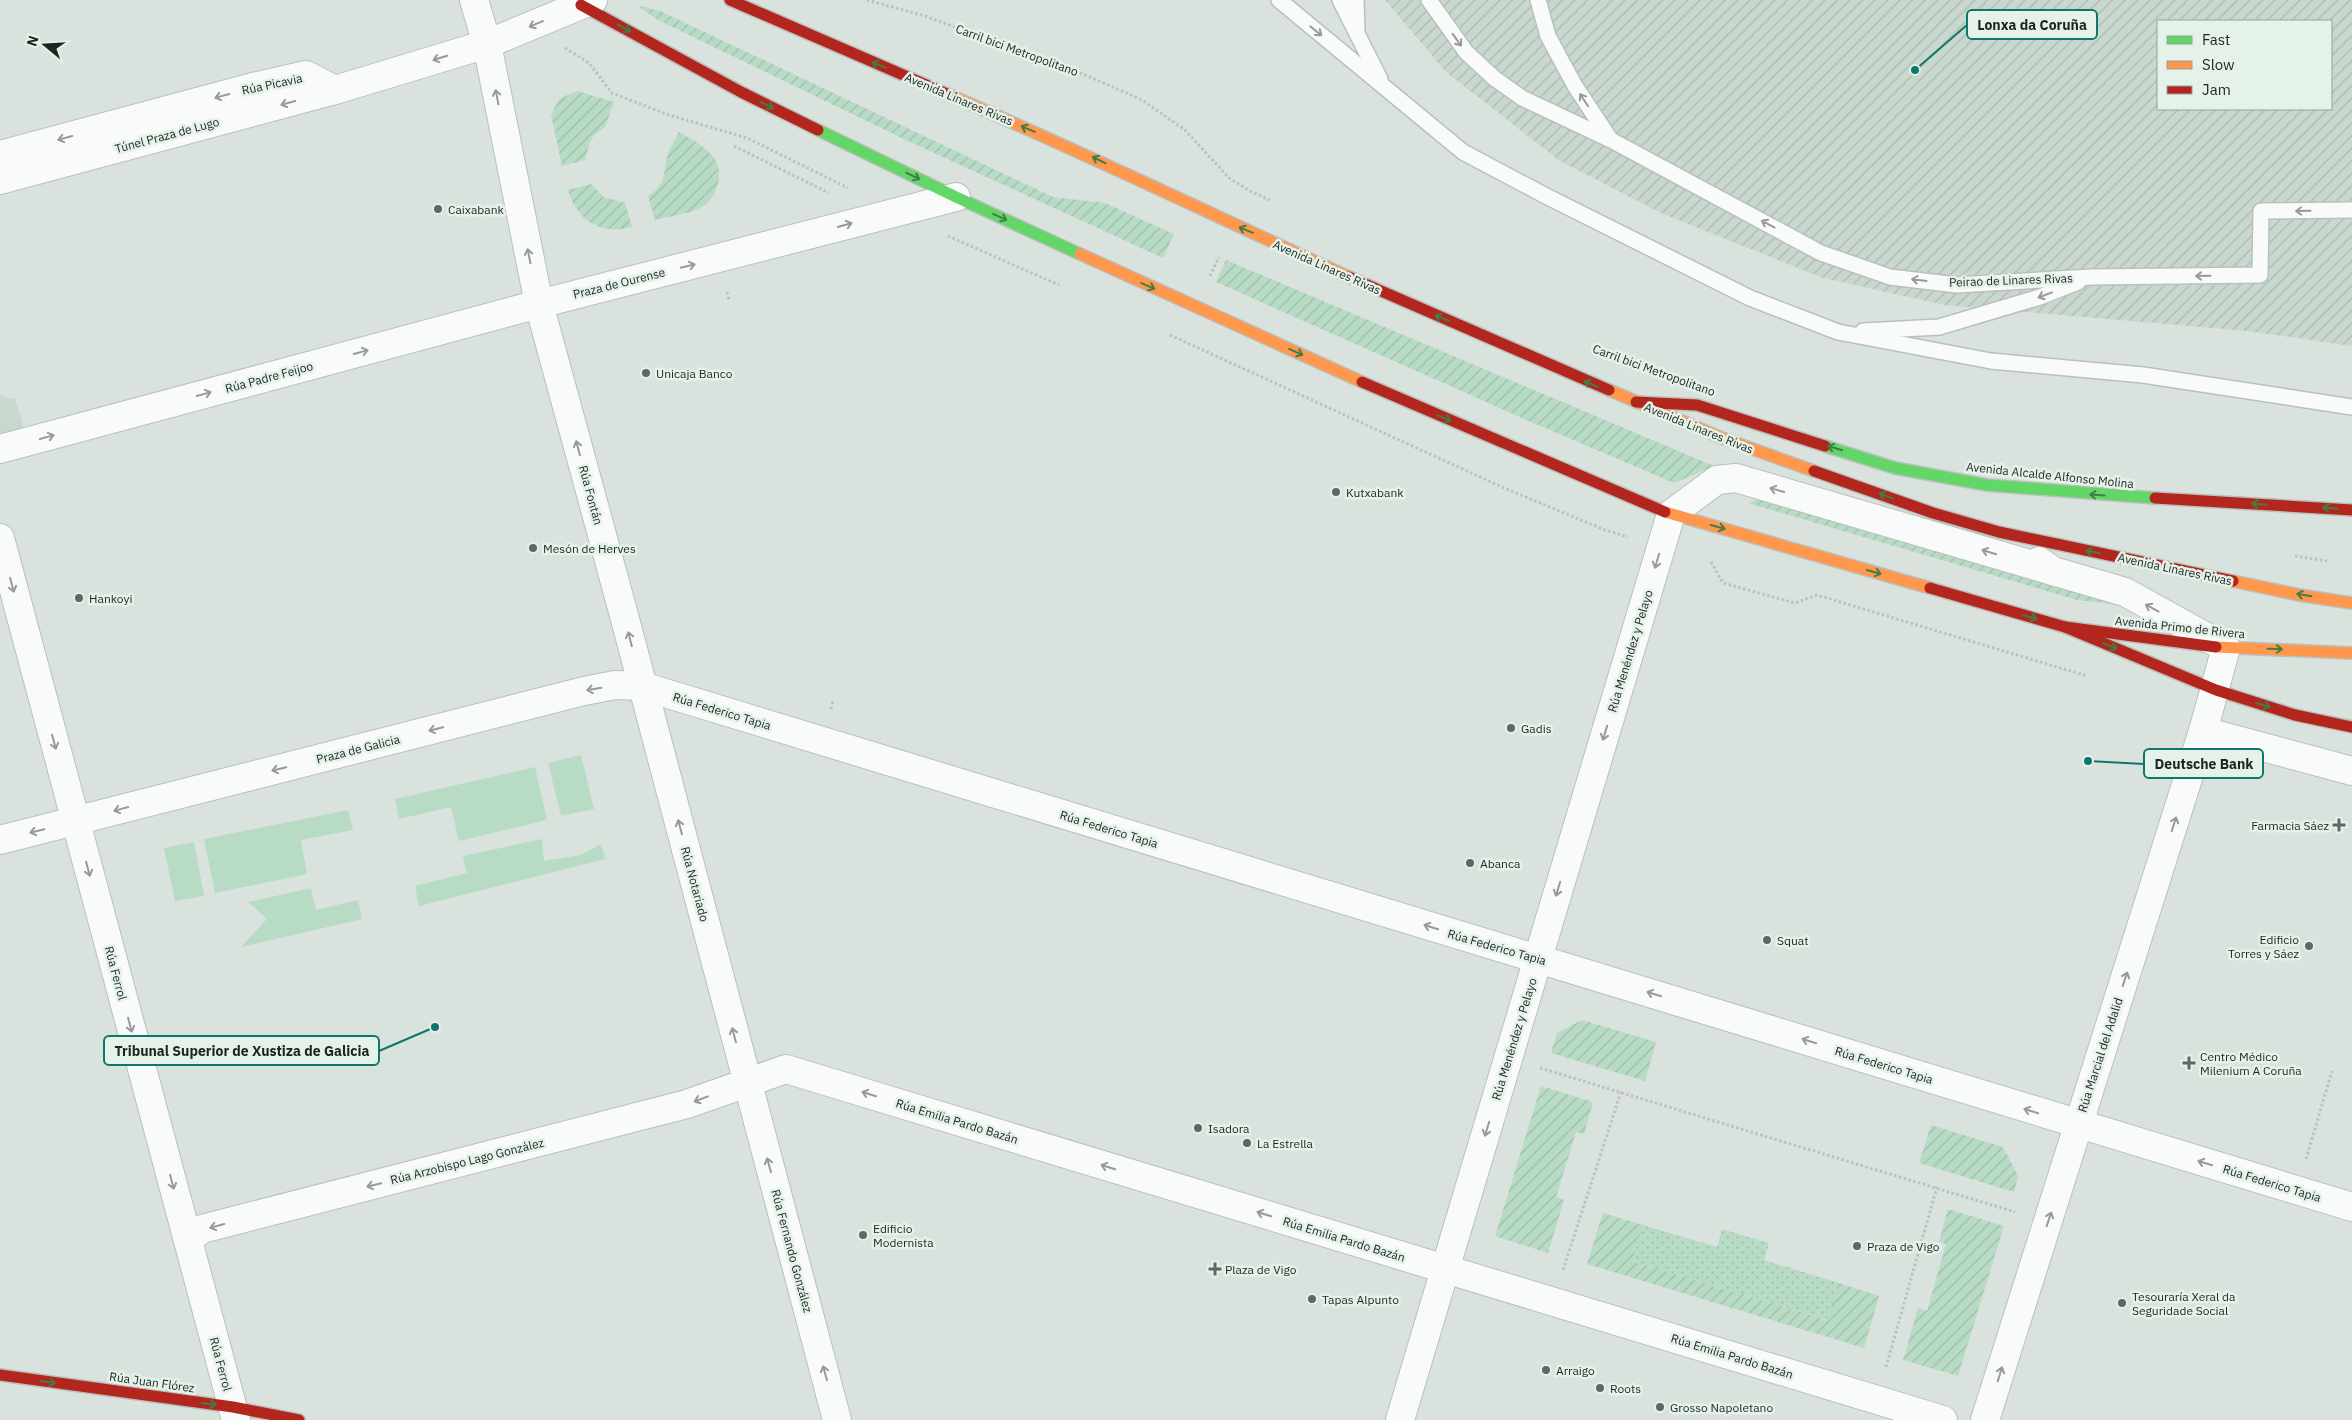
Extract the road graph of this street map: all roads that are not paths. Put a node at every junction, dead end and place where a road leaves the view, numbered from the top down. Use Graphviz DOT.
graph roads {
  1 [pos="474,0"];
  2 [pos="730,0"];
  3 [pos="1279,0"];
  4 [pos="1340,0"];
  5 [pos="1356,0"];
  6 [pos="1429,0"];
  7 [pos="1538,0"];
  8 [pos="580,1"];
  9 [pos="1357,33"];
  10 [pos="487,44"];
  11 [pos="1383,85"];
  12 [pos="335,90"];
  13 [pos="1611,140"];
  14 [pos="0,155"];
  15 [pos="0,180"];
  16 [pos="956,197"];
  17 [pos="2352,210"];
  18 [pos="2090,277"];
  19 [pos="539,304"];
  20 [pos="1838,332"];
  21 [pos="1636,402"];
  22 [pos="2352,407"];
  23 [pos="0,450"];
  24 [pos="1824,502"];
  25 [pos="2352,510"];
  26 [pos="1933,513"];
  27 [pos="1671,514"];
  28 [pos="1999,532"];
  29 [pos="0,538"];
  30 [pos="2053,571"];
  31 [pos="2352,603"];
  32 [pos="2065,627"];
  33 [pos="2226,648"];
  34 [pos="2352,652"];
  35 [pos="642,686"];
  36 [pos="2216,690"];
  37 [pos="2352,728"];
  38 [pos="2203,731"];
  39 [pos="2352,771"];
  40 [pos="75,822"];
  41 [pos="0,840"];
  42 [pos="1537,959"];
  43 [pos="746,1082"];
  44 [pos="2078,1125"];
  45 [pos="2352,1207"];
  46 [pos="188,1240"];
  47 [pos="1445,1269"];
  48 [pos="0,1375"];
  49 [pos="235,1414"];
  50 [pos="299,1420"];
  51 [pos="837,1420"];
  52 [pos="1400,1420"];
  53 [pos="1943,1420"];
  54 [pos="1985,1420"];
  1 -- 10 [label="street"];
  21 -- 2 [label="main road, Avenida Linares Rivas, one-way"];
  3 -- 11 [label="lane, one-way"];
  4 -- 9 [label="lane"];
  5 -- 9 [label="lane"];
  6 -- 13 [label="lane, Peirao de Linares Rivas, one-way"];
  13 -- 7 [label="lane, Peirao de Linares Rivas, one-way"];
  8 -- 10 [label="street, one-way"];
  8 -- 16 [label="main road, one-way"];
  9 -- 11 [label="lane"];
  10 -- 12 [label="street, one-way"];
  19 -- 10 [label="street, one-way"];
  11 -- 20 [label="lane"];
  12 -- 14 [label="street, Rúa Picavia, one-way"];
  12 -- 15 [label="street, Túnel Praza de Lugo, one-way"];
  18 -- 13 [label="lane, Peirao de Linares Rivas, one-way"];
  19 -- 16 [label="street, Praza de Ourense, one-way"];
  16 -- 27 [label="main road, one-way"];
  17 -- 18 [label="lane, Peirao de Linares Rivas, one-way"];
  18 -- 20 [label="lane, one-way"];
  23 -- 19 [label="street, Rúa Padre Feijoo, one-way"];
  35 -- 19 [label="street, Rúa Fontán, one-way"];
  20 -- 22 [label="lane"];
  25 -- 21 [label="main road, Avenida Alcalde Alfonso Molina, one-way"];
  26 -- 21 [label="main road, Avenida Linares Rivas, one-way"];
  24 -- 26 [label="street, Avenida Linares Rivas"];
  24 -- 27 [label="street, Avenida Linares Rivas, one-way"];
  30 -- 24 [label="street, Avenida Linares Rivas, one-way"];
  26 -- 28 [label="main road, Avenida Linares Rivas"];
  27 -- 32 [label="main road, one-way"];
  27 -- 42 [label="street, Rúa Menéndez y Pelayo, one-way"];
  28 -- 30 [label="street, Avenida Linares Rivas"];
  31 -- 28 [label="main road, Avenida Linares Rivas, one-way"];
  29 -- 40 [label="street, Rúa Ferrol, one-way"];
  33 -- 30 [label="street, Avenida Linares Rivas, one-way"];
  32 -- 33 [label="main road, Avenida Primo de Rivera"];
  32 -- 36 [label="main road, one-way"];
  33 -- 34 [label="main road, Avenida Primo de Rivera, one-way"];
  33 -- 36 [label="street"];
  35 -- 40 [label="street, Praza de Galicia, one-way"];
  42 -- 35 [label="street, Rúa Federico Tapia, one-way"];
  43 -- 35 [label="street, Rúa Notariado, one-way"];
  36 -- 37 [label="main road, one-way"];
  36 -- 38 [label="street, Rúa Marcial del Adalid"];
  38 -- 39 [label="street"];
  44 -- 38 [label="street, Rúa Marcial del Adalid, one-way"];
  40 -- 41 [label="street, Praza de Galicia, one-way"];
  40 -- 46 [label="street, Rúa Ferrol, one-way"];
  44 -- 42 [label="street, Rúa Federico Tapia, one-way"];
  42 -- 47 [label="street, Rúa Menéndez y Pelayo, one-way"];
  43 -- 46 [label="street, Rúa Arzobispo Lago González, one-way"];
  47 -- 43 [label="street, Rúa Emilia Pardo Bazán, one-way"];
  51 -- 43 [label="street, Rúa Fernando González, one-way"];
  45 -- 44 [label="street, Rúa Federico Tapia, one-way"];
  54 -- 44 [label="street, Rúa Marcial del Adalid, one-way"];
  46 -- 49 [label="street, Rúa Ferrol"];
  47 -- 52 [label="street, Rúa Menéndez y Pelayo"];
  47 -- 53 [label="street, Rúa Emilia Pardo Bazán"];
  48 -- 49 [label="main road, Rúa Juan Flórez, one-way"];
  49 -- 50 [label="main road, Rúa Juan Flórez"];
}
